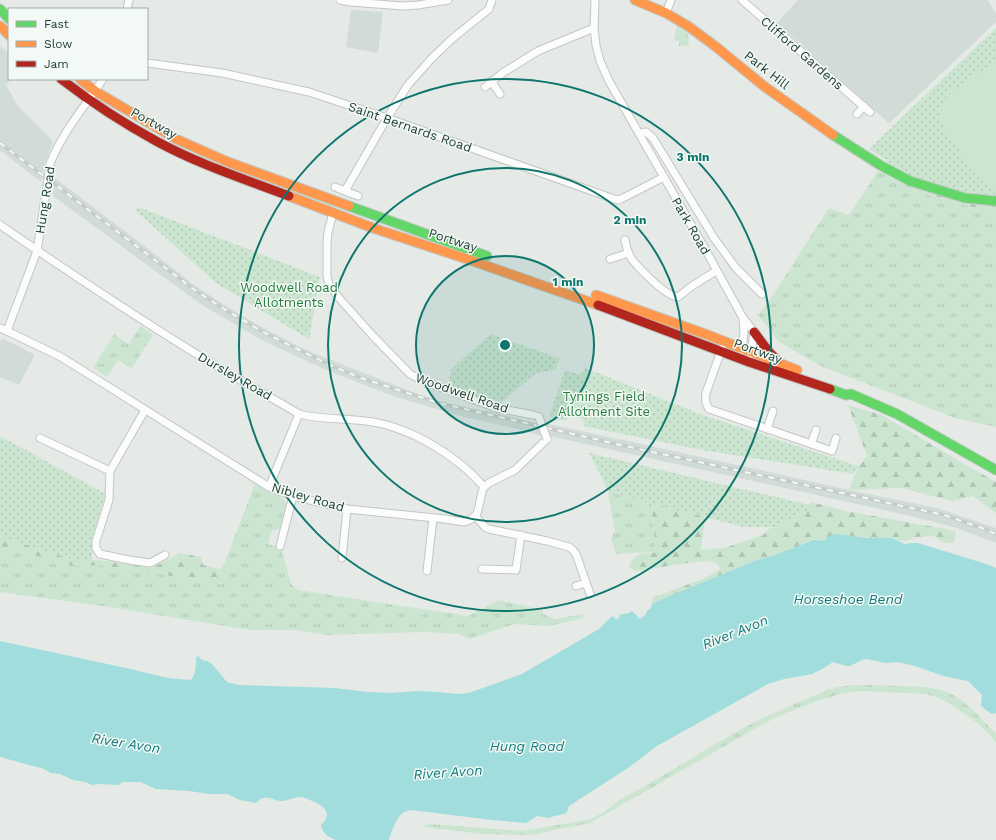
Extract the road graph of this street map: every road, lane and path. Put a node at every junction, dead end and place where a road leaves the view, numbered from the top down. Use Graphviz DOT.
graph roads {
  1 [pos="340,0"];
  2 [pos="448,0"];
  3 [pos="492,0"];
  4 [pos="596,0"];
  5 [pos="635,0"];
  6 [pos="671,0"];
  7 [pos="742,0"];
  8 [pos="0,9"];
  9 [pos="666,13"];
  10 [pos="8,18"];
  11 [pos="0,26"];
  12 [pos="594,28"];
  13 [pos="8,34"];
  14 [pos="148,63"];
  15 [pos="62,80"];
  16 [pos="81,80"];
  17 [pos="102,80"];
  18 [pos="491,81"];
  19 [pos="485,87"];
  20 [pos="95,91"];
  21 [pos="500,94"];
  22 [pos="89,100"];
  23 [pos="864,106"];
  24 [pos="870,112"];
  25 [pos="857,114"];
  26 [pos="387,118"];
  27 [pos="639,133"];
  28 [pos="664,177"];
  29 [pos="334,187"];
  30 [pos="345,191"];
  31 [pos="358,196"];
  32 [pos="996,201"];
  33 [pos="333,214"];
  34 [pos="0,225"];
  35 [pos="625,240"];
  36 [pos="37,251"];
  37 [pos="628,253"];
  38 [pos="492,258"];
  39 [pos="610,259"];
  40 [pos="716,271"];
  41 [pos="551,279"];
  42 [pos="762,294"];
  43 [pos="743,318"];
  44 [pos="4,329"];
  45 [pos="754,332"];
  46 [pos="724,341"];
  47 [pos="742,348"];
  48 [pos="721,351"];
  49 [pos="752,352"];
  50 [pos="745,360"];
  51 [pos="779,362"];
  52 [pos="851,394"];
  53 [pos="145,410"];
  54 [pos="773,411"];
  55 [pos="299,414"];
  56 [pos="767,429"];
  57 [pos="816,430"];
  58 [pos="40,438"];
  59 [pos="836,438"];
  60 [pos="811,444"];
  61 [pos="996,470"];
  62 [pos="110,472"];
  63 [pos="269,487"];
  64 [pos="484,487"];
  65 [pos="292,496"];
  66 [pos="347,509"];
  67 [pos="475,516"];
  68 [pos="433,518"];
  69 [pos="521,535"];
  70 [pos="280,546"];
  71 [pos="165,555"];
  72 [pos="342,558"];
  73 [pos="482,569"];
  74 [pos="427,571"];
  75 [pos="586,583"];
  76 [pos="576,586"];
  77 [pos="590,594"];
  1 -- 2 [label="street"];
  3 -- 26 [label="street"];
  4 -- 12 [label="street, Park Road"];
  5 -- 9 [label="main road, Park Hill"];
  6 -- 9 [label="street"];
  7 -- 23 [label="street, Clifford Gardens"];
  8 -- 10 [label="main road"];
  9 -- 32 [label="main road, Park Hill"];
  11 -- 13 [label="main road"];
  12 -- 18 [label="street"];
  12 -- 27 [label="street, Park Road"];
  14 -- 26 [label="street, Saint Bernards Road"];
  15 -- 22 [label="main road, Portway"];
  16 -- 20 [label="main road, Portway"];
  17 -- 20 [label="street, Hung Road"];
  18 -- 19 [label="street"];
  18 -- 21 [label="street"];
  20 -- 22 [label="street, Hung Road"];
  20 -- 38 [label="main road, Portway"];
  22 -- 33 [label="main road, Portway"];
  22 -- 36 [label="street, Hung Road, bridge"];
  23 -- 24 [label="street, Clifford Gardens"];
  23 -- 25 [label="street"];
  26 -- 28 [label="street, Saint Bernards Road"];
  26 -- 30 [label="street"];
  27 -- 28 [label="street, Park Road"];
  27 -- 42 [label="street, Park Road"];
  28 -- 40 [label="street, Park Road"];
  29 -- 30 [label="street"];
  30 -- 31 [label="street"];
  33 -- 48 [label="main road, Portway"];
  33 -- 64 [label="street, Woodwell Road, bridge"];
  34 -- 36 [label="street, Dursley Road"];
  35 -- 37 [label="street"];
  36 -- 44 [label="street, Hung Road"];
  36 -- 55 [label="street, Dursley Road"];
  37 -- 39 [label="street"];
  37 -- 40 [label="street"];
  40 -- 43 [label="street, Park Road"];
  41 -- 46 [label="main road, Portway"];
  43 -- 45 [label="street, Park Road"];
  43 -- 47 [label="street"];
  44 -- 53 [label="street, Nibley Road"];
  45 -- 49 [label="street"];
  45 -- 51 [label="main road"];
  46 -- 47 [label="main road, Portway"];
  46 -- 48 [label="street"];
  47 -- 49 [label="main road, Portway"];
  47 -- 50 [label="street"];
  48 -- 50 [label="main road, Portway"];
  48 -- 56 [label="street"];
  49 -- 50 [label="street"];
  49 -- 51 [label="main road, Portway"];
  50 -- 52 [label="main road, Portway"];
  51 -- 52 [label="main road, Portway"];
  52 -- 61 [label="main road, Portway"];
  53 -- 62 [label="street"];
  53 -- 63 [label="street, Nibley Road"];
  54 -- 56 [label="street"];
  55 -- 63 [label="street"];
  55 -- 64 [label="street, Dursley Road"];
  56 -- 60 [label="street"];
  57 -- 60 [label="street"];
  58 -- 62 [label="street"];
  59 -- 60 [label="street"];
  62 -- 71 [label="street"];
  63 -- 65 [label="street, Nibley Road"];
  64 -- 67 [label="street"];
  65 -- 66 [label="street, Nibley Road"];
  65 -- 70 [label="street"];
  66 -- 68 [label="street, Nibley Road"];
  66 -- 72 [label="street"];
  67 -- 68 [label="street, Nibley Road"];
  67 -- 69 [label="street"];
  68 -- 74 [label="street"];
  69 -- 73 [label="street"];
  69 -- 75 [label="street"];
  75 -- 76 [label="street"];
  75 -- 77 [label="street"];
}
